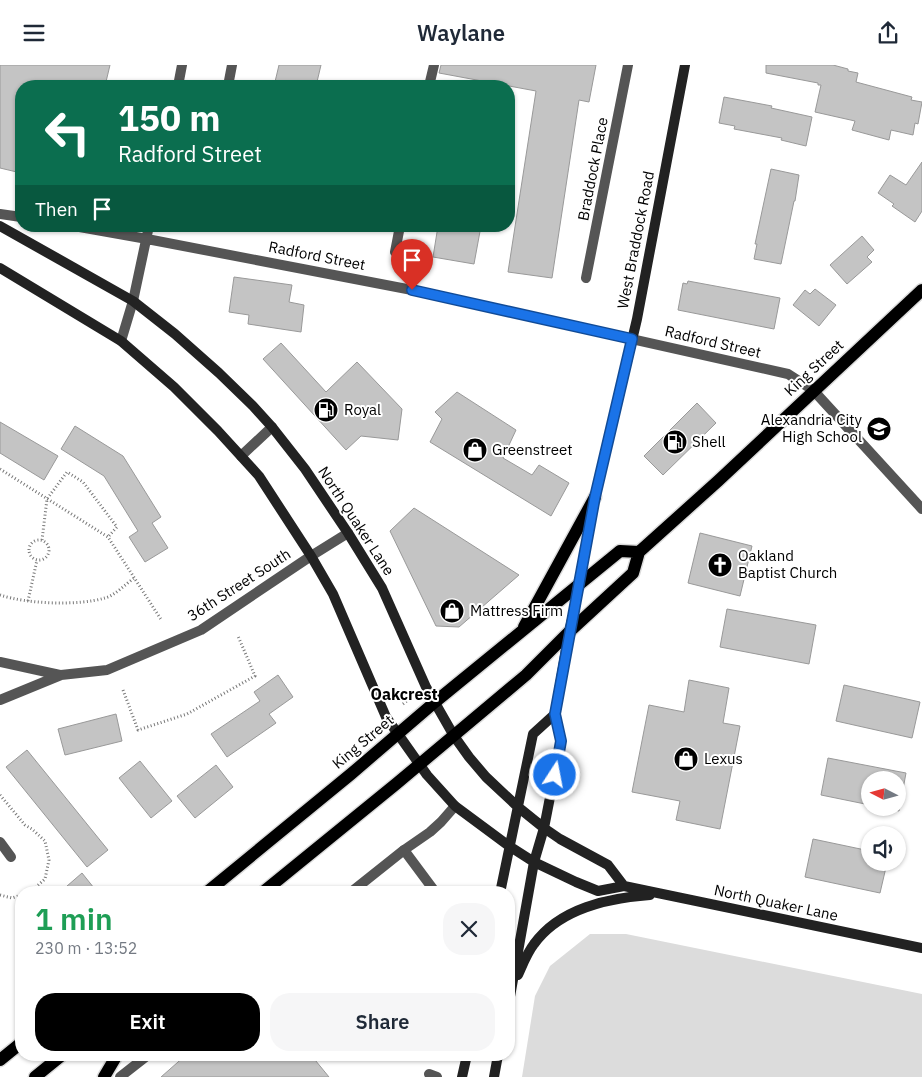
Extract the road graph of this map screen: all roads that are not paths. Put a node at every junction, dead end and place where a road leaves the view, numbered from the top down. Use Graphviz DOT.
graph roads {
  1 [pos="182,65"];
  2 [pos="232,65"];
  3 [pos="434,65"];
  4 [pos="628,65"];
  5 [pos="685,65"];
  6 [pos="179,80"];
  7 [pos="229,80"];
  8 [pos="430,80"];
  9 [pos="0,214"];
  10 [pos="15,216"];
  11 [pos="0,226"];
  12 [pos="108,232"];
  13 [pos="148,232"];
  14 [pos="399,232"];
  15 [pos="147,239"];
  16 [pos="395,252"];
  17 [pos="0,268"];
  18 [pos="586,278"];
  19 [pos="922,290"];
  20 [pos="133,301"];
  21 [pos="632,339"];
  22 [pos="121,341"];
  23 [pos="813,390"];
  24 [pos="272,427"];
  25 [pos="241,456"];
  26 [pos="595,497"];
  27 [pos="922,509"];
  28 [pos="348,533"];
  29 [pos="639,552"];
  30 [pos="311,556"];
  31 [pos="579,585"];
  32 [pos="522,631"];
  33 [pos="569,632"];
  34 [pos="0,662"];
  35 [pos="61,675"];
  36 [pos="0,700"];
  37 [pos="435,702"];
  38 [pos="555,714"];
  39 [pos="398,734"];
  40 [pos="454,736"];
  41 [pos="420,765"];
  42 [pos="455,806"];
  43 [pos="518,807"];
  44 [pos="544,828"];
  45 [pos="0,842"];
  46 [pos="509,846"];
  47 [pos="404,850"];
  48 [pos="11,857"];
  49 [pos="534,862"];
  50 [pos="215,886"];
  51 [pos="271,886"];
  52 [pos="359,886"];
  53 [pos="431,886"];
  54 [pos="501,886"];
  55 [pos="624,886"];
  56 [pos="662,894"];
  57 [pos="922,948"];
  58 [pos="515,969"];
  59 [pos="515,986"];
  60 [pos="15,1048"];
  61 [pos="0,1060"];
  62 [pos="55,1061"];
  63 [pos="113,1061"];
  64 [pos="140,1061"];
  65 [pos="466,1061"];
  66 [pos="497,1061"];
  67 [pos="35,1077"];
  68 [pos="104,1077"];
  69 [pos="120,1077"];
  70 [pos="462,1077"];
  71 [pos="494,1077"];
  1 -- 6 [label="street"];
  2 -- 7 [label="street"];
  3 -- 8 [label="street"];
  4 -- 18 [label="street, Braddock Place"];
  5 -- 21 [label="main road, West Braddock Road"];
  9 -- 10 [label="street"];
  11 -- 20 [label="main road, North Quaker Lane"];
  12 -- 15 [label="street, Radford Street"];
  13 -- 15 [label="street"];
  14 -- 16 [label="street"];
  15 -- 20 [label="street"];
  15 -- 21 [label="street, Radford Street"];
  17 -- 22 [label="main road, North Quaker Lane"];
  19 -- 23 [label="main road, King Street"];
  20 -- 22 [label="street"];
  20 -- 24 [label="main road, North Quaker Lane"];
  21 -- 23 [label="street, Radford Street"];
  21 -- 26 [label="main road, West Braddock Road"];
  22 -- 25 [label="main road, North Quaker Lane"];
  23 -- 27 [label="street, Radford Street"];
  23 -- 29 [label="main road, King Street"];
  24 -- 25 [label="street"];
  24 -- 28 [label="main road, North Quaker Lane"];
  25 -- 30 [label="main road, North Quaker Lane"];
  26 -- 31 [label="main road, West Braddock Road"];
  26 -- 32 [label="main road"];
  28 -- 30 [label="street, 36th Street South"];
  28 -- 37 [label="main road, North Quaker Lane"];
  29 -- 31 [label="main road, King Street"];
  29 -- 33 [label="main road, King Street"];
  30 -- 35 [label="street, 36th Street South"];
  30 -- 39 [label="main road, North Quaker Lane"];
  31 -- 32 [label="main road, King Street"];
  31 -- 33 [label="main road, West Braddock Road"];
  32 -- 37 [label="main road, King Street"];
  33 -- 38 [label="main road, West Braddock Road"];
  33 -- 40 [label="main road, King Street"];
  34 -- 35 [label="street"];
  35 -- 36 [label="street, 36th Street South"];
  37 -- 39 [label="main road, King Street"];
  37 -- 40 [label="main road, North Quaker Lane"];
  38 -- 43 [label="main road"];
  38 -- 44 [label="main road, West Braddock Road"];
  39 -- 41 [label="main road, North Quaker Lane"];
  39 -- 50 [label="main road, King Street"];
  40 -- 41 [label="main road, King Street"];
  40 -- 43 [label="main road, North Quaker Lane"];
  41 -- 42 [label="main road, North Quaker Lane"];
  41 -- 51 [label="main road, King Street"];
  42 -- 46 [label="main road, North Quaker Lane"];
  42 -- 47 [label="street"];
  43 -- 44 [label="main road, North Quaker Lane"];
  43 -- 46 [label="main road"];
  44 -- 49 [label="main road, West Braddock Road"];
  44 -- 55 [label="main road, North Quaker Lane"];
  45 -- 48 [label="street"];
  46 -- 49 [label="main road, North Quaker Lane"];
  46 -- 54 [label="main road"];
  47 -- 52 [label="street"];
  47 -- 53 [label="street"];
  49 -- 55 [label="main road, North Quaker Lane"];
  49 -- 58 [label="main road, West Braddock Road"];
  55 -- 56 [label="main road, North Quaker Lane"];
  56 -- 57 [label="main road, North Quaker Lane"];
  56 -- 59 [label="main road"];
  60 -- 61 [label="main road"];
  62 -- 67 [label="main road"];
  63 -- 68 [label="main road"];
  64 -- 69 [label="street"];
  65 -- 70 [label="main road"];
  66 -- 71 [label="main road"];
}
